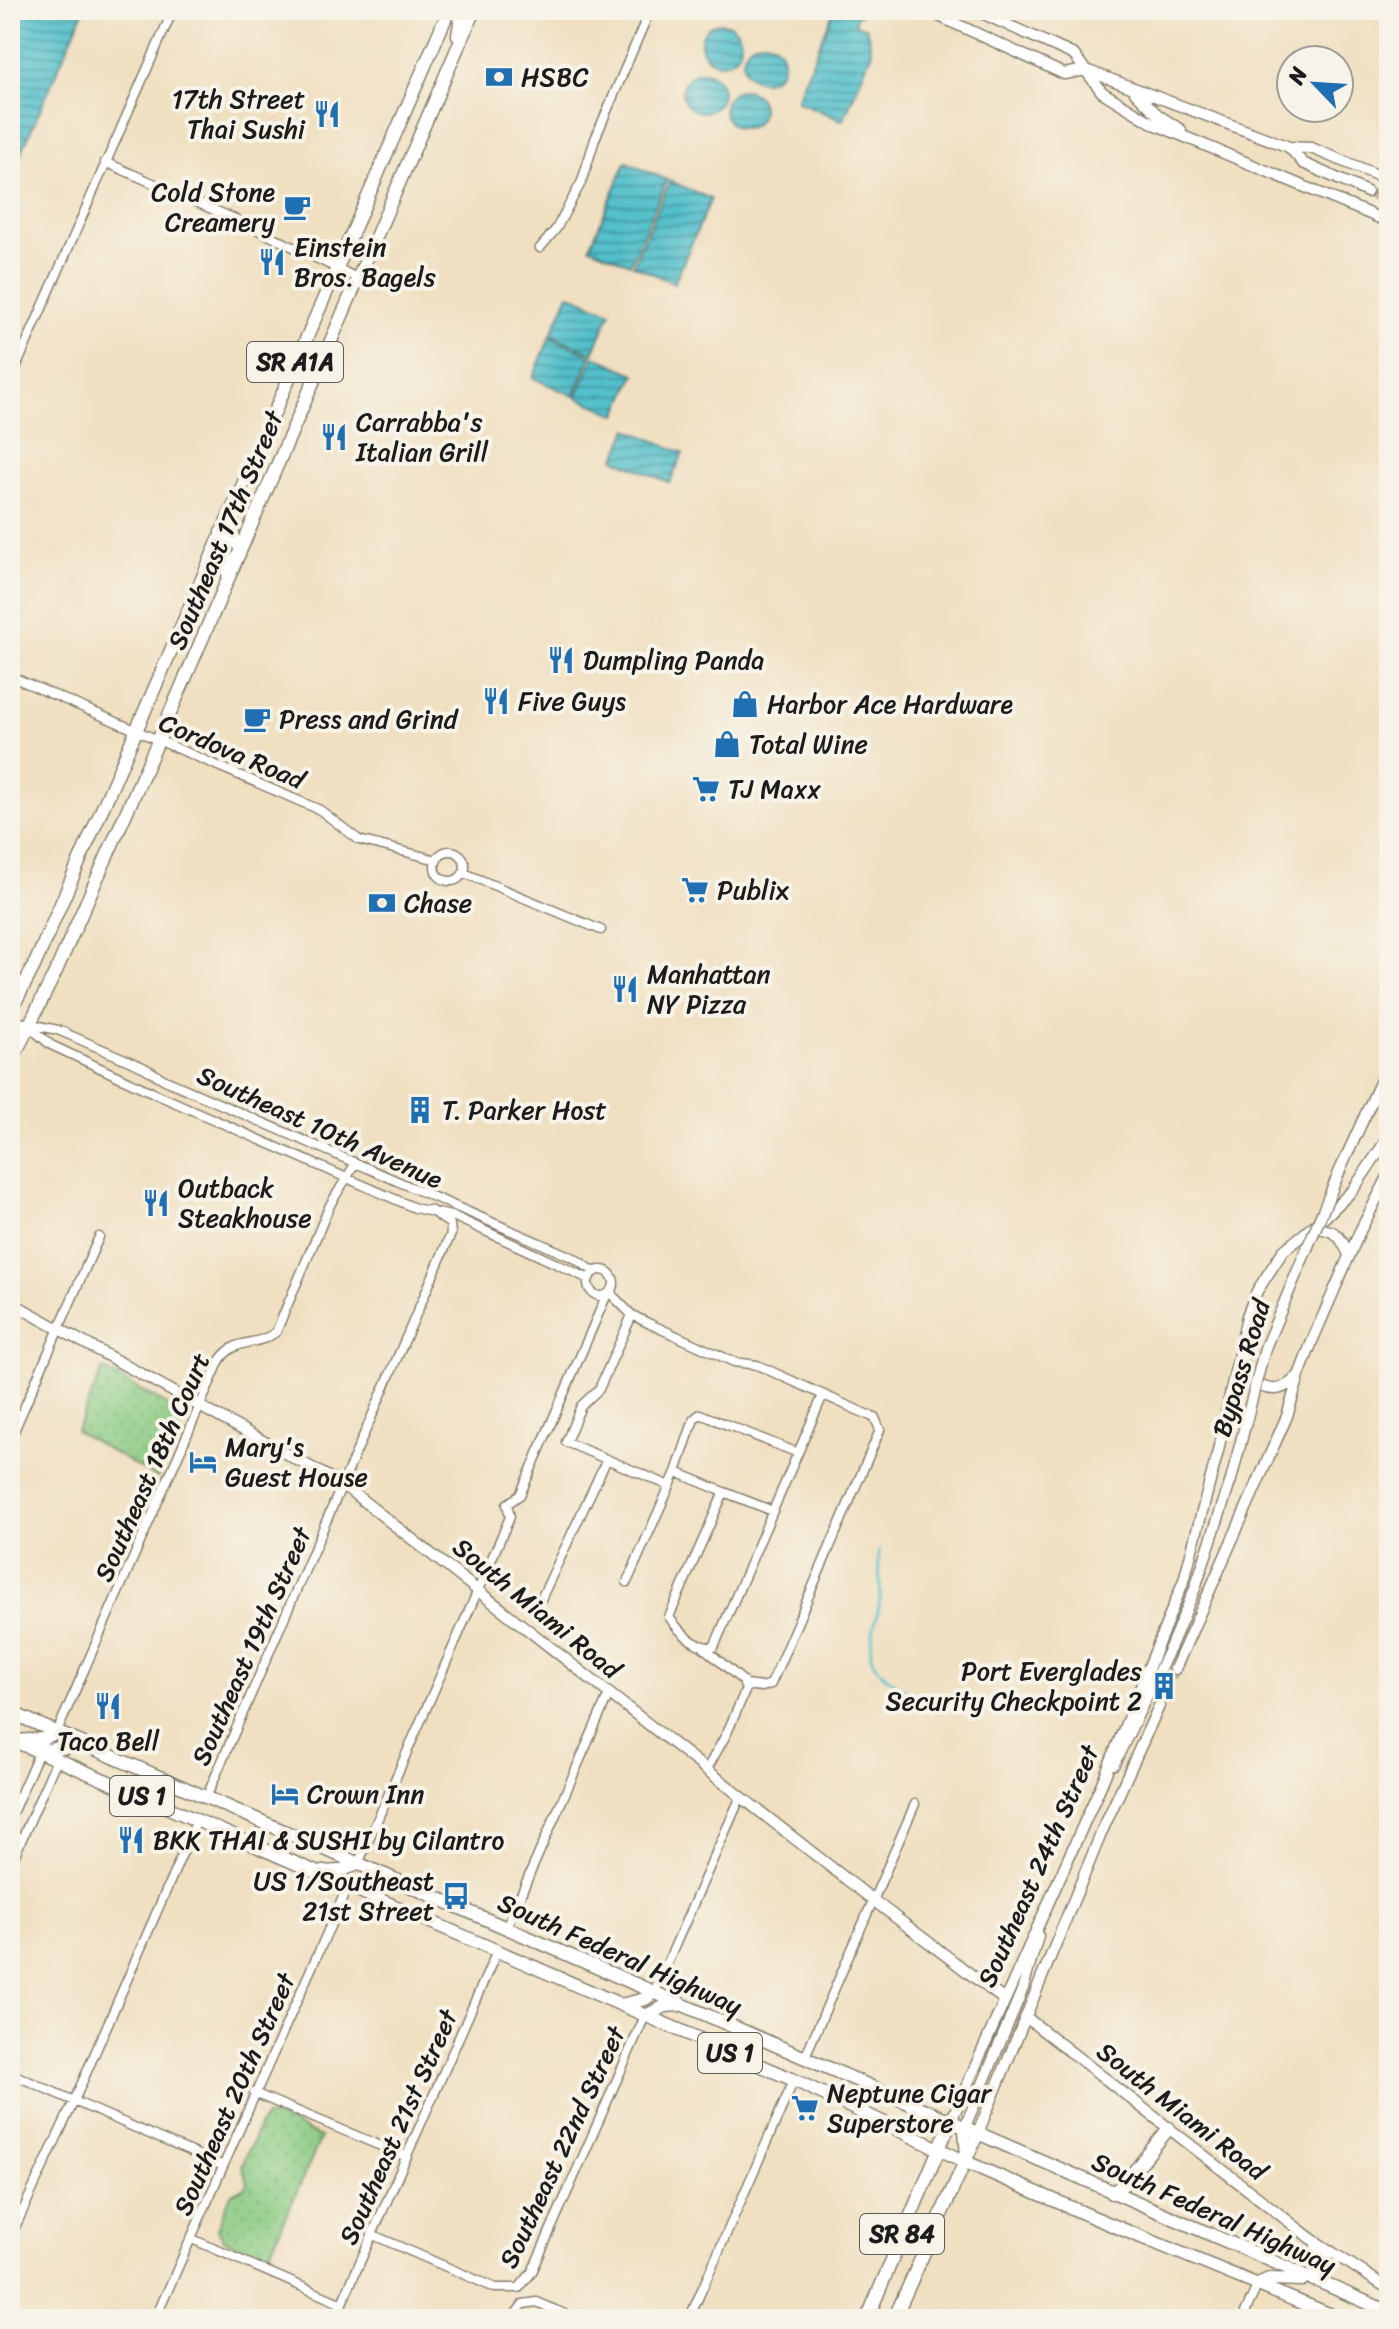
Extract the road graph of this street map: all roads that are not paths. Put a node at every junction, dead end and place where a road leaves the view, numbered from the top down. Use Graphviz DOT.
graph roads {
  1 [pos="173,10"];
  2 [pos="449,10"];
  3 [pos="462,10"];
  4 [pos="474,10"];
  5 [pos="650,10"];
  6 [pos="926,10"];
  7 [pos="975,10"];
  8 [pos="453,58"];
  9 [pos="1086,70"];
  10 [pos="1132,89"];
  11 [pos="1207,146"];
  12 [pos="1289,147"];
  13 [pos="105,162"];
  14 [pos="1389,180"];
  15 [pos="1367,192"];
  16 [pos="1389,222"];
  17 [pos="540,248"];
  18 [pos="336,267"];
  19 [pos="357,278"];
  20 [pos="10,381"];
  21 [pos="235,501"];
  22 [pos="221,532"];
  23 [pos="241,548"];
  24 [pos="228,577"];
  25 [pos="10,676"];
  26 [pos="135,731"];
  27 [pos="158,741"];
  28 [pos="437,860"];
  29 [pos="464,873"];
  30 [pos="601,930"];
  31 [pos="10,1012"];
  32 [pos="10,1020"];
  33 [pos="27,1025"];
  34 [pos="1389,1063"];
  35 [pos="10,1064"];
  36 [pos="283,1132"];
  37 [pos="1389,1136"];
  38 [pos="276,1147"];
  39 [pos="355,1164"];
  40 [pos="1389,1175"];
  41 [pos="346,1178"];
  42 [pos="430,1210"];
  43 [pos="1308,1228"];
  44 [pos="99,1237"];
  45 [pos="1349,1255"];
  46 [pos="592,1275"];
  47 [pos="609,1294"];
  48 [pos="10,1302"];
  49 [pos="632,1315"];
  50 [pos="59,1330"];
  51 [pos="1240,1350"];
  52 [pos="1300,1373"];
  53 [pos="823,1395"];
  54 [pos="199,1407"];
  55 [pos="10,1440"];
  56 [pos="798,1453"];
  57 [pos="607,1459"];
  58 [pos="676,1472"];
  59 [pos="343,1485"];
  60 [pos="670,1486"];
  61 [pos="724,1492"];
  62 [pos="773,1511"];
  63 [pos="627,1582"];
  64 [pos="479,1589"];
  65 [pos="541,1599"];
  66 [pos="704,1648"];
  67 [pos="1175,1669"];
  68 [pos="744,1685"];
  69 [pos="1151,1692"];
  70 [pos="609,1694"];
  71 [pos="1159,1706"];
  72 [pos="10,1712"];
  73 [pos="57,1732"];
  74 [pos="13,1740"];
  75 [pos="83,1744"];
  76 [pos="39,1752"];
  77 [pos="57,1759"];
  78 [pos="707,1769"];
  79 [pos="1102,1783"];
  80 [pos="741,1796"];
  81 [pos="206,1798"];
  82 [pos="915,1804"];
  83 [pos="10,1818"];
  84 [pos="197,1820"];
  85 [pos="1103,1829"];
  86 [pos="358,1864"];
  87 [pos="10,1866"];
  88 [pos="315,1872"];
  89 [pos="1084,1875"];
  90 [pos="384,1876"];
  91 [pos="1059,1876"];
  92 [pos="348,1886"];
  93 [pos="873,1900"];
  94 [pos="1047,1903"];
  95 [pos="506,1928"];
  96 [pos="497,1951"];
  97 [pos="654,1993"];
  98 [pos="1003,1999"];
  99 [pos="621,2005"];
  100 [pos="679,2005"];
  101 [pos="645,2016"];
  102 [pos="1027,2018"];
  103 [pos="804,2059"];
  104 [pos="10,2073"];
  105 [pos="794,2080"];
  106 [pos="254,2093"];
  107 [pos="74,2101"];
  108 [pos="950,2123"];
  109 [pos="1169,2128"];
  110 [pos="964,2129"];
  111 [pos="977,2135"];
  112 [pos="938,2149"];
  113 [pos="407,2157"];
  114 [pos="966,2162"];
  115 [pos="223,2166"];
  116 [pos="1112,2193"];
  117 [pos="373,2235"];
  118 [pos="10,2238"];
  119 [pos="1310,2238"];
  120 [pos="192,2239"];
  121 [pos="1313,2281"];
  122 [pos="1258,2284"];
  123 [pos="1389,2289"];
  124 [pos="342,2304"];
  125 [pos="1389,2312"];
  126 [pos="155,2319"];
  127 [pos="335,2319"];
  128 [pos="512,2319"];
  129 [pos="576,2319"];
  130 [pos="689,2319"];
  131 [pos="867,2319"];
  132 [pos="894,2319"];
  133 [pos="1242,2319"];
  134 [pos="1341,2319"];
  1 -- 13 [label="street"];
  2 -- 18 [label="main road, Southeast 17th Street / SR A1A"];
  3 -- 8 [label="main road"];
  4 -- 8 [label="main road, Southeast 17th Street / SR A1A"];
  5 -- 17 [label="street"];
  6 -- 9 [label="street"];
  7 -- 9 [label="street"];
  8 -- 19 [label="main road, Southeast 17th Street / SR A1A"];
  9 -- 10 [label="street"];
  9 -- 11 [label="street"];
  10 -- 11 [label="street"];
  10 -- 12 [label="street"];
  11 -- 16 [label="street"];
  12 -- 14 [label="street"];
  12 -- 15 [label="street"];
  13 -- 18 [label="street"];
  13 -- 20 [label="street"];
  18 -- 19 [label="street"];
  18 -- 21 [label="main road, Southeast 17th Street / SR A1A"];
  19 -- 23 [label="main road, Southeast 17th Street / SR A1A"];
  21 -- 22 [label="main road, Southeast 17th Street / SR A1A"];
  21 -- 23 [label="main road"];
  22 -- 24 [label="main road"];
  22 -- 26 [label="main road, Southeast 17th Street / SR A1A"];
  23 -- 24 [label="main road, Southeast 17th Street / SR A1A"];
  24 -- 27 [label="main road, Southeast 17th Street / SR A1A"];
  25 -- 26 [label="street, Cordova Road"];
  26 -- 27 [label="street, Cordova Road"];
  26 -- 31 [label="main road, Southeast 17th Street / SR A1A"];
  27 -- 28 [label="street, Cordova Road"];
  27 -- 33 [label="main road, Southeast 17th Street / SR A1A"];
  28 -- 29 [label="street"];
  28 -- 29 [label="street"];
  29 -- 30 [label="street"];
  32 -- 33 [label="street, Southeast 10th Avenue"];
  33 -- 35 [label="main road, Southeast 17th Street / SR A1A"];
  33 -- 36 [label="street, Southeast 10th Avenue"];
  33 -- 38 [label="street, Southeast 10th Avenue"];
  34 -- 69 [label="street, Bypass Road, bridge"];
  36 -- 38 [label="street"];
  36 -- 39 [label="street, Southeast 10th Avenue"];
  37 -- 43 [label="street, Southeast 24th Street"];
  38 -- 41 [label="street, Southeast 10th Avenue"];
  39 -- 41 [label="street, Southeast 18th Court"];
  39 -- 46 [label="street, Southeast 10th Avenue"];
  40 -- 45 [label="street"];
  41 -- 42 [label="street, Southeast 10th Avenue"];
  41 -- 54 [label="street, Southeast 18th Court"];
  42 -- 46 [label="street, Southeast 10th Avenue"];
  42 -- 59 [label="street, Southeast 19th Street"];
  43 -- 45 [label="street"];
  43 -- 51 [label="street, Southeast 24th Street"];
  44 -- 50 [label="street"];
  45 -- 52 [label="street"];
  46 -- 47 [label="street, Southeast 10th Avenue"];
  46 -- 47 [label="street, Southeast 10th Avenue"];
  47 -- 49 [label="street, Southeast 10th Avenue"];
  47 -- 64 [label="street"];
  48 -- 50 [label="street, South Miami Road"];
  49 -- 53 [label="street, Southeast 10th Avenue"];
  49 -- 57 [label="street"];
  50 -- 54 [label="street, South Miami Road"];
  50 -- 55 [label="street"];
  51 -- 52 [label="street"];
  51 -- 79 [label="street, Southeast 24th Street"];
  52 -- 67 [label="street"];
  53 -- 56 [label="street"];
  53 -- 68 [label="street, Southeast 10th Avenue"];
  54 -- 59 [label="street, South Miami Road"];
  54 -- 73 [label="street, Southeast 18th Court"];
  56 -- 58 [label="street"];
  56 -- 62 [label="street"];
  57 -- 60 [label="street"];
  57 -- 65 [label="street"];
  58 -- 60 [label="street"];
  58 -- 61 [label="street"];
  59 -- 64 [label="street, South Miami Road"];
  59 -- 81 [label="street, Southeast 19th Street"];
  60 -- 63 [label="street"];
  61 -- 62 [label="street"];
  61 -- 66 [label="street"];
  62 -- 66 [label="street"];
  64 -- 70 [label="street, South Miami Road"];
  64 -- 86 [label="street"];
  66 -- 68 [label="street"];
  68 -- 78 [label="street"];
  69 -- 79 [label="street, Bypass Road"];
  69 -- 85 [label="street, Bypass Road"];
  70 -- 78 [label="street, South Miami Road"];
  70 -- 95 [label="street"];
  71 -- 85 [label="street, Southeast 24th Street"];
  72 -- 73 [label="main road, South Federal Highway / US 1"];
  73 -- 74 [label="main road"];
  73 -- 75 [label="main road, South Federal Highway / US 1"];
  74 -- 76 [label="main road, South Federal Highway / US 1"];
  75 -- 76 [label="main road"];
  75 -- 81 [label="main road, South Federal Highway / US 1"];
  76 -- 77 [label="main road, South Federal Highway / US 1"];
  76 -- 83 [label="street"];
  77 -- 84 [label="main road, South Federal Highway / US 1"];
  77 -- 87 [label="street"];
  78 -- 80 [label="street, South Miami Road"];
  79 -- 91 [label="street, Southeast 24th Street"];
  80 -- 93 [label="street, South Miami Road"];
  80 -- 97 [label="street"];
  81 -- 86 [label="main road, South Federal Highway / US 1"];
  82 -- 93 [label="street"];
  84 -- 88 [label="main road, South Federal Highway / US 1"];
  84 -- 107 [label="street"];
  85 -- 89 [label="street, Southeast 24th Street"];
  86 -- 88 [label="main road"];
  86 -- 90 [label="main road, South Federal Highway / US 1"];
  88 -- 92 [label="main road, South Federal Highway / US 1"];
  89 -- 91 [label="street"];
  89 -- 102 [label="street, Southeast 24th Street"];
  90 -- 92 [label="main road"];
  90 -- 95 [label="main road, South Federal Highway / US 1"];
  91 -- 94 [label="street, Southeast 24th Street"];
  92 -- 96 [label="main road, South Federal Highway / US 1"];
  92 -- 106 [label="street, Southeast 20th Street"];
  93 -- 98 [label="street, South Miami Road"];
  93 -- 103 [label="street"];
  94 -- 98 [label="street, Southeast 24th Street"];
  94 -- 110 [label="street"];
  95 -- 97 [label="main road, South Federal Highway / US 1"];
  96 -- 99 [label="main road, South Federal Highway / US 1"];
  96 -- 113 [label="street, Southeast 21st Street"];
  97 -- 99 [label="main road"];
  97 -- 100 [label="main road, South Federal Highway / US 1"];
  98 -- 108 [label="street, Southeast 24th Street / SR 84"];
  99 -- 101 [label="main road, South Federal Highway / US 1"];
  100 -- 101 [label="main road"];
  100 -- 103 [label="main road, South Federal Highway / US 1"];
  101 -- 105 [label="main road, South Federal Highway / US 1"];
  101 -- 117 [label="street, Southeast 22nd Street"];
  102 -- 109 [label="street, South Miami Road"];
  102 -- 111 [label="street, Southeast 24th Street / SR 84"];
  103 -- 108 [label="main road, South Federal Highway / US 1"];
  104 -- 107 [label="street"];
  105 -- 112 [label="main road, South Federal Highway / US 1"];
  105 -- 130 [label="street"];
  106 -- 113 [label="street"];
  106 -- 115 [label="street, Southeast 20th Street"];
  107 -- 115 [label="street"];
  107 -- 118 [label="street"];
  108 -- 110 [label="main road, South Federal Highway / US 1"];
  108 -- 112 [label="main road, SR 84"];
  109 -- 116 [label="main road"];
  109 -- 119 [label="street, South Miami Road"];
  110 -- 111 [label="main road, South Federal Highway / US 1"];
  110 -- 114 [label="street"];
  111 -- 114 [label="main road, SR 84"];
  111 -- 116 [label="main road, South Federal Highway / US 1"];
  112 -- 114 [label="main road, South Federal Highway / US 1"];
  112 -- 131 [label="main road, SR 84"];
  113 -- 117 [label="street, Southeast 21st Street"];
  114 -- 122 [label="main road, South Federal Highway / US 1"];
  114 -- 132 [label="main road, SR 84"];
  115 -- 120 [label="street, Southeast 20th Street"];
  116 -- 121 [label="main road, South Federal Highway / US 1"];
  117 -- 124 [label="street, Southeast 21st Street"];
  119 -- 121 [label="street, South Miami Road"];
  119 -- 123 [label="street, South Miami Road"];
  120 -- 124 [label="street"];
  120 -- 126 [label="street, Southeast 20th Street"];
  121 -- 122 [label="main road"];
  121 -- 125 [label="main road, South Federal Highway / US 1"];
  122 -- 133 [label="street"];
  122 -- 134 [label="main road, South Federal Highway / US 1"];
  124 -- 127 [label="street, Southeast 21st Street"];
  128 -- 129 [label="street, Southeast 22nd Street"];
}
